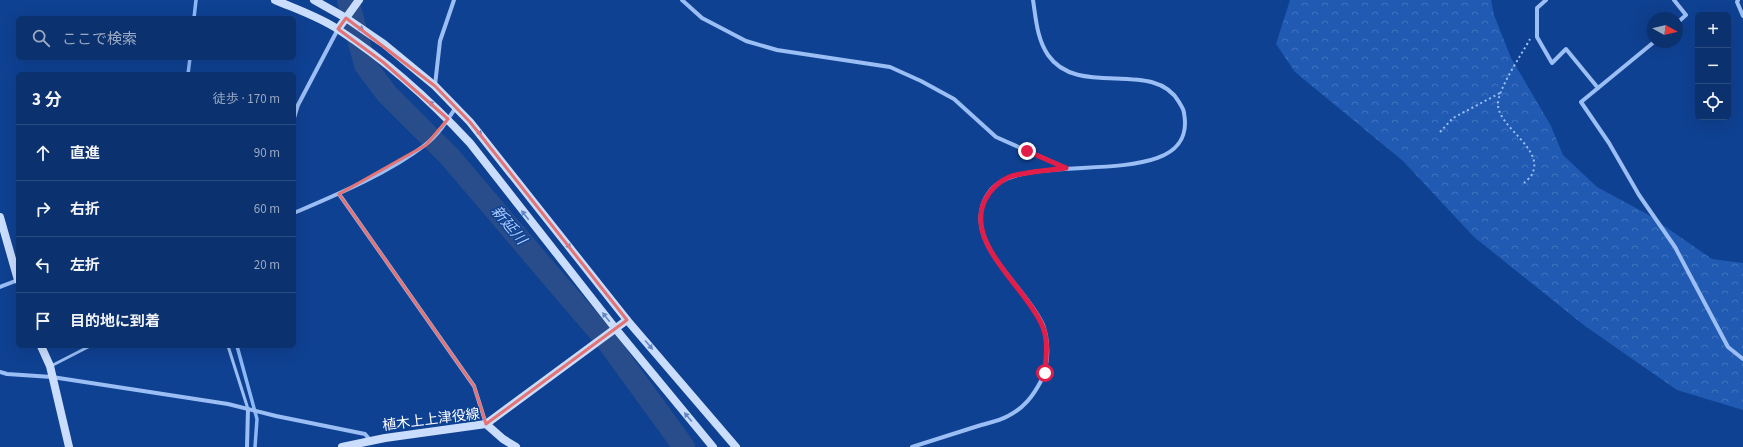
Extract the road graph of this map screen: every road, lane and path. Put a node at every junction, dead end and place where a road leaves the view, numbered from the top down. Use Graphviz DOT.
graph roads {
  1 [pos="276,0"];
  2 [pos="314,0"];
  3 [pos="359,0"];
  4 [pos="454,0"];
  5 [pos="682,0"];
  6 [pos="1033,0"];
  7 [pos="1546,0"];
  8 [pos="1674,0"];
  9 [pos="1738,0"];
  10 [pos="1743,16"];
  11 [pos="346,18"];
  12 [pos="1683,18"];
  13 [pos="338,29"];
  14 [pos="1537,37"];
  15 [pos="1647,48"];
  16 [pos="435,86"];
  17 [pos="1598,88"];
  18 [pos="1500,93"];
  19 [pos="456,107"];
  20 [pos="296,112"];
  21 [pos="448,119"];
  22 [pos="1440,132"];
  23 [pos="1066,168"];
  24 [pos="1524,183"];
  25 [pos="339,194"];
  26 [pos="296,212"];
  27 [pos="0,217"];
  28 [pos="16,273"];
  29 [pos="16,281"];
  30 [pos="0,287"];
  31 [pos="627,320"];
  32 [pos="615,328"];
  33 [pos="42,348"];
  34 [pos="86,348"];
  35 [pos="229,348"];
  36 [pos="1743,359"];
  37 [pos="50,366"];
  38 [pos="0,372"];
  39 [pos="52,377"];
  40 [pos="248,409"];
  41 [pos="486,424"];
  42 [pos="370,440"];
  43 [pos="69,447"];
  44 [pos="247,447"];
  45 [pos="342,447"];
  46 [pos="516,447"];
  47 [pos="713,447"];
  48 [pos="736,447"];
  49 [pos="912,447"];
  1 -- 13 [label="street"];
  2 -- 11 [label="street"];
  3 -- 11 [label="street"];
  4 -- 16 [label="street"];
  5 -- 23 [label="street"];
  6 -- 23 [label="street"];
  7 -- 14 [label="street"];
  8 -- 12 [label="street"];
  9 -- 10 [label="street"];
  11 -- 13 [label="street"];
  11 -- 16 [label="street, one-way"];
  13 -- 20 [label="street"];
  21 -- 13 [label="street, one-way"];
  14 -- 17 [label="street"];
  14 -- 18 [label="path"];
  15 -- 17 [label="street"];
  16 -- 19 [label="street"];
  17 -- 36 [label="street"];
  18 -- 22 [label="path"];
  18 -- 24 [label="path"];
  19 -- 21 [label="street"];
  19 -- 31 [label="street, one-way"];
  21 -- 25 [label="street"];
  32 -- 21 [label="street, one-way"];
  23 -- 49 [label="street"];
  25 -- 26 [label="street"];
  25 -- 41 [label="street"];
  27 -- 28 [label="street"];
  29 -- 30 [label="street"];
  31 -- 32 [label="street"];
  31 -- 48 [label="street, one-way"];
  32 -- 41 [label="street"];
  47 -- 32 [label="street, one-way"];
  33 -- 37 [label="street"];
  34 -- 37 [label="lane"];
  35 -- 40 [label="lane"];
  37 -- 39 [label="street"];
  38 -- 39 [label="street"];
  39 -- 40 [label="street"];
  39 -- 43 [label="street"];
  40 -- 42 [label="street"];
  40 -- 44 [label="street"];
  41 -- 42 [label="street, 植木上上津役線"];
  41 -- 46 [label="street, 植木上上津役線"];
  42 -- 45 [label="street, 植木上上津役線"];
}
